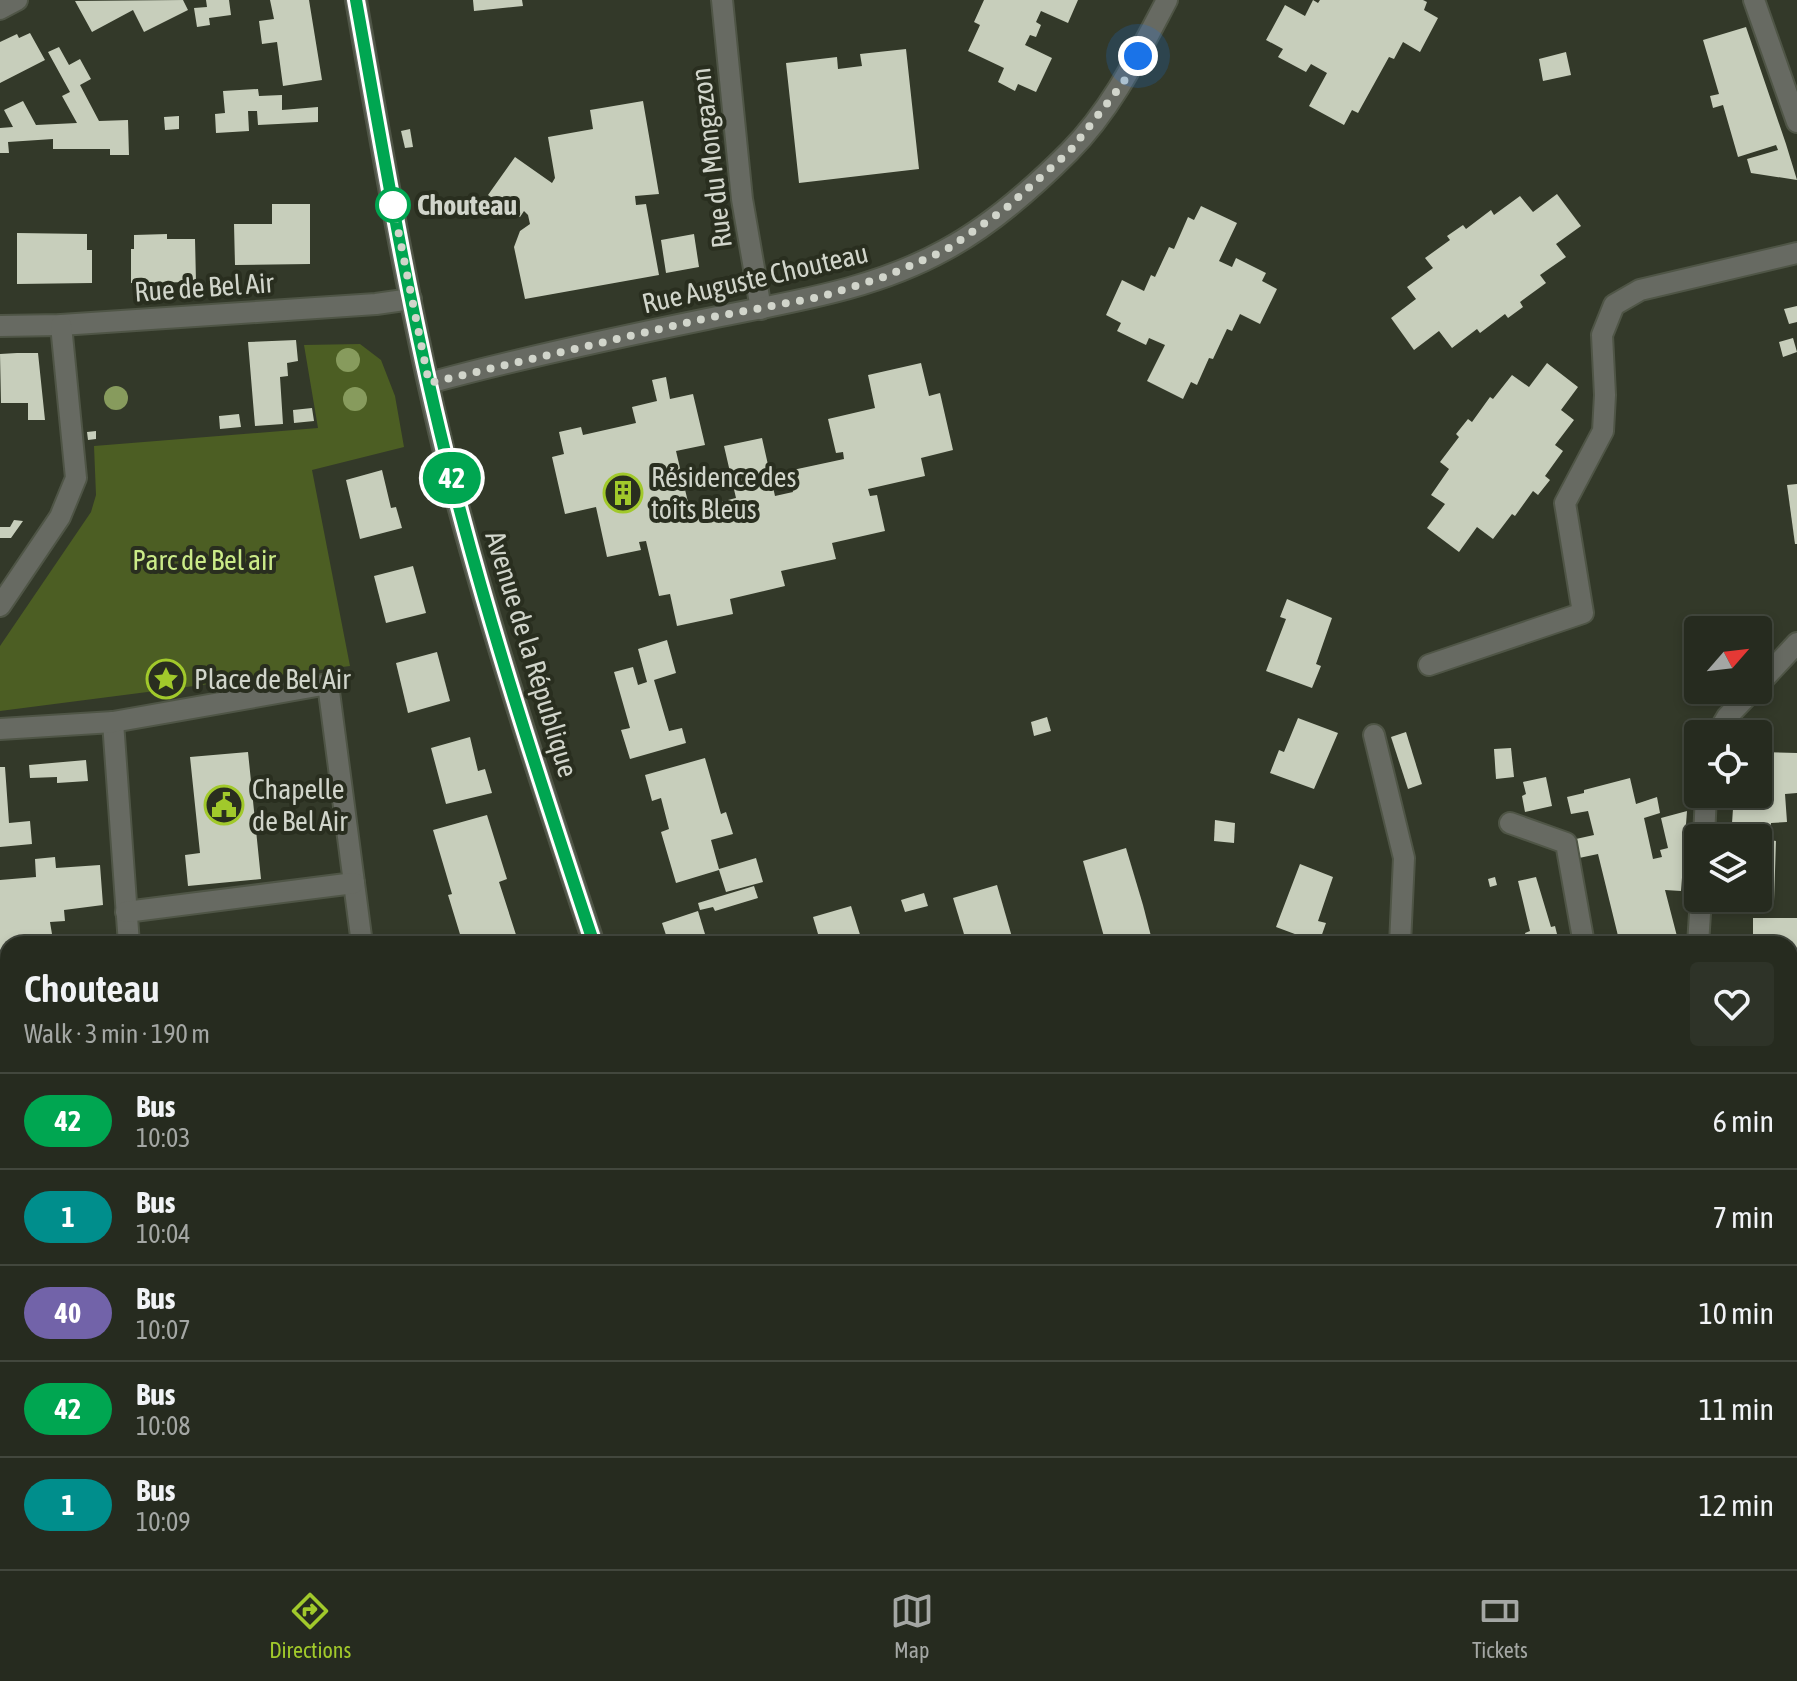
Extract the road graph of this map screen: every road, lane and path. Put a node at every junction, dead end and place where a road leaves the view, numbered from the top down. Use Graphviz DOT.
graph roads {
  1 [pos="17,0"];
  2 [pos="356,0"];
  3 [pos="722,0"];
  4 [pos="1167,0"];
  5 [pos="1754,0"];
  6 [pos="0,9"];
  7 [pos="1797,122"];
  8 [pos="1797,253"];
  9 [pos="411,299"];
  10 [pos="761,309"];
  11 [pos="61,325"];
  12 [pos="0,326"];
  13 [pos="429,383"];
  14 [pos="0,606"];
  15 [pos="1797,643"];
  16 [pos="1429,665"];
  17 [pos="1772,670"];
  18 [pos="1740,704"];
  19 [pos="1725,720"];
  20 [pos="113,722"];
  21 [pos="0,729"];
  22 [pos="1374,735"];
  23 [pos="1510,823"];
  24 [pos="354,883"];
  25 [pos="126,912"];
  26 [pos="1700,912"];
  27 [pos="128,936"];
  28 [pos="361,936"];
  29 [pos="591,936"];
  30 [pos="1400,936"];
  31 [pos="1583,936"];
  32 [pos="1699,936"];
  1 -- 6 [label="street"];
  2 -- 9 [label="street, Avenue de la République"];
  3 -- 10 [label="street, Rue du Mongazon"];
  4 -- 10 [label="street, Rue Auguste Chouteau"];
  5 -- 7 [label="street"];
  8 -- 16 [label="street"];
  9 -- 11 [label="street, Rue de Bel Air"];
  9 -- 13 [label="street, Avenue de la République"];
  10 -- 13 [label="street, Rue Auguste Chouteau"];
  11 -- 12 [label="street, Rue de Bel Air"];
  11 -- 14 [label="street"];
  13 -- 29 [label="street, Avenue de la République"];
  15 -- 17 [label="street"];
  18 -- 19 [label="street"];
  20 -- 21 [label="street"];
  20 -- 24 [label="street"];
  20 -- 25 [label="street"];
  22 -- 30 [label="street"];
  23 -- 31 [label="street"];
  24 -- 25 [label="street"];
  24 -- 28 [label="street"];
  25 -- 27 [label="street"];
  26 -- 32 [label="street"];
}
